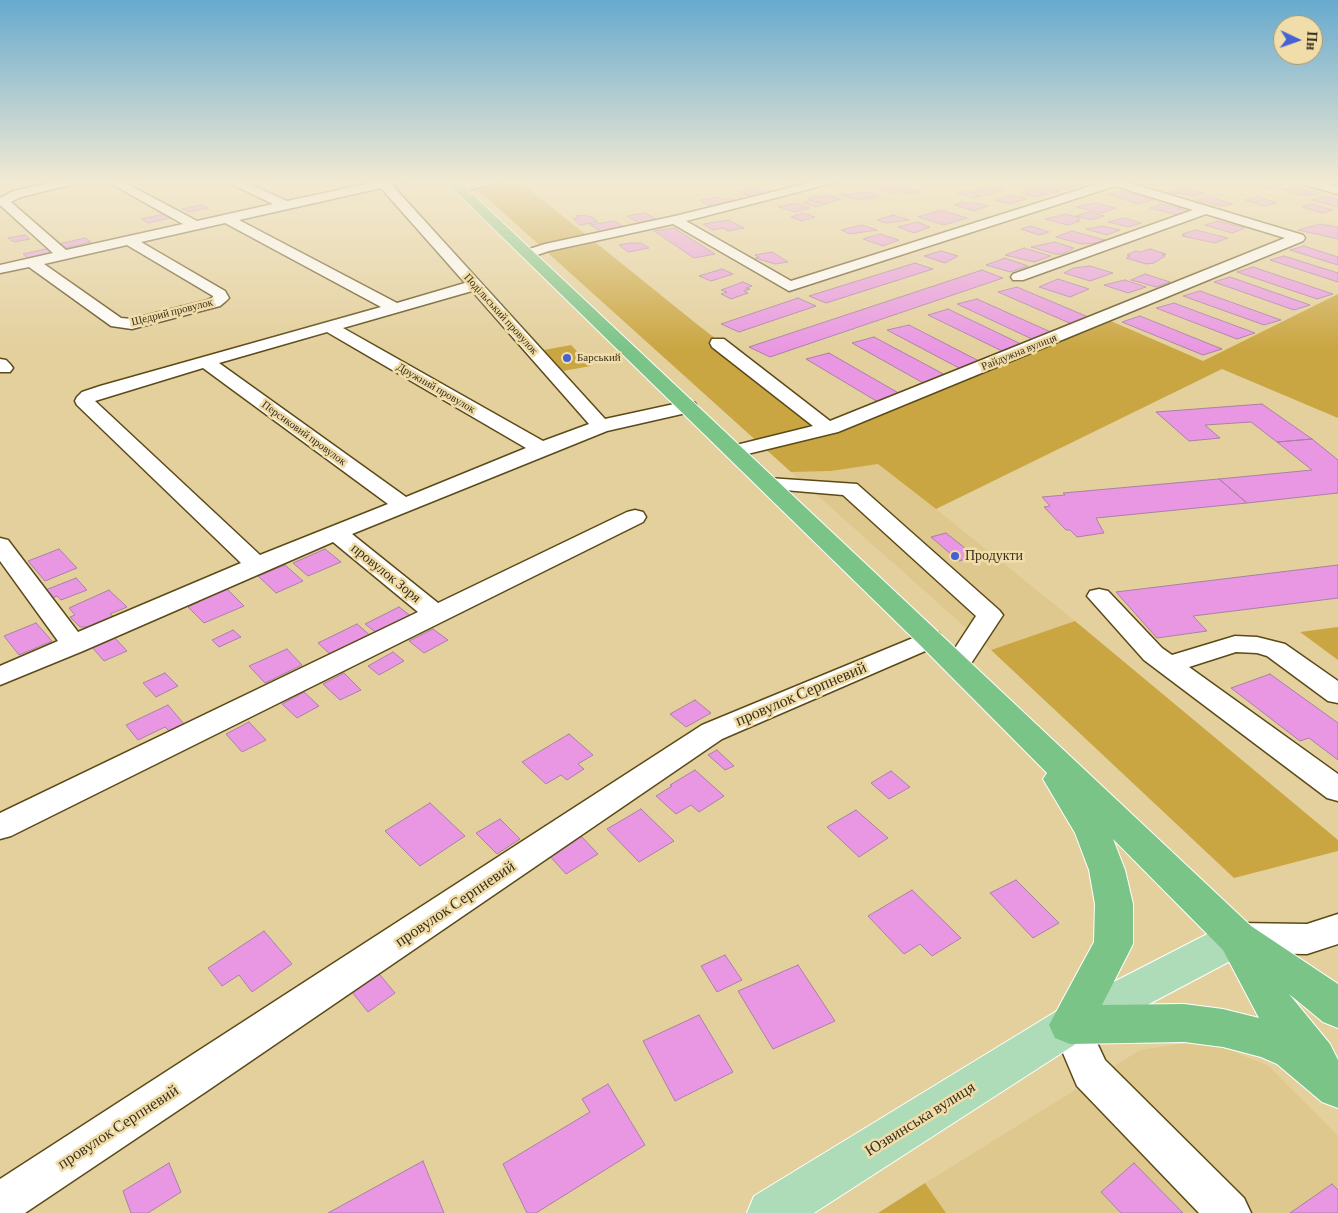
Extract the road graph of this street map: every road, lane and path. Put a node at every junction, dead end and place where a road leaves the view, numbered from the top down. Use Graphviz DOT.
graph roads {
  1 [pos="43,237"];
  2 [pos="143,237"];
  3 [pos="261,237"];
  4 [pos="433,237"];
  5 [pos="510,237"];
  6 [pos="597,237"];
  7 [pos="704,237"];
  8 [pos="944,237"];
  9 [pos="1132,237"];
  10 [pos="1293,237"];
  11 [pos="128,240"];
  12 [pos="63,254"];
  13 [pos="528,254"];
  14 [pos="32,262"];
  15 [pos="0,269"];
  16 [pos="1018,278"];
  17 [pos="476,285"];
  18 [pos="394,307"];
  19 [pos="330,327"];
  20 [pos="718,342"];
  21 [pos="206,362"];
  22 [pos="688,407"];
  23 [pos="601,426"];
  24 [pos="828,429"];
  25 [pos="542,449"];
  26 [pos="735,452"];
  27 [pos="768,484"];
  28 [pos="402,504"];
  29 [pos="635,517"];
  30 [pos="335,532"];
  31 [pos="0,545"];
  32 [pos="257,565"];
  33 [pos="1100,596"];
  34 [pos="436,614"];
  35 [pos="930,639"];
  36 [pos="74,645"];
  37 [pos="957,665"];
  38 [pos="1168,665"];
  39 [pos="0,676"];
  40 [pos="1338,694"];
  41 [pos="1037,742"];
  42 [pos="1338,790"];
  43 [pos="0,827"];
  44 [pos="1338,929"];
  45 [pos="1237,938"];
  46 [pos="1338,1009"];
  47 [pos="1070,1025"];
  48 [pos="1338,1087"];
  49 [pos="0,1204"];
  50 [pos="771,1213"];
  51 [pos="1228,1213"];
  1 -- 12 [label="street"];
  2 -- 11 [label="street"];
  3 -- 18 [label="street"];
  4 -- 17 [label="street, Подільський провулок"];
  5 -- 13 [label="highway"];
  6 -- 13 [label="street"];
  7 -- 8 [label="street"];
  9 -- 16 [label="street"];
  10 -- 24 [label="street, Райдужна вулиця"];
  11 -- 12 [label="street"];
  11 -- 14 [label="street, Щедрий провулок"];
  12 -- 14 [label="street"];
  13 -- 22 [label="highway"];
  14 -- 15 [label="street"];
  17 -- 18 [label="street"];
  17 -- 23 [label="street, Подільський провулок"];
  18 -- 19 [label="street"];
  19 -- 21 [label="street"];
  19 -- 25 [label="street, Дружний провулок"];
  20 -- 24 [label="street"];
  21 -- 28 [label="street, Персиковий провулок"];
  21 -- 32 [label="street"];
  22 -- 23 [label="street"];
  22 -- 26 [label="highway"];
  23 -- 25 [label="street"];
  24 -- 26 [label="street, Райдужна вулиця"];
  25 -- 28 [label="street"];
  26 -- 27 [label="highway"];
  27 -- 35 [label="highway"];
  27 -- 37 [label="street"];
  28 -- 30 [label="street"];
  29 -- 34 [label="street"];
  30 -- 32 [label="street"];
  30 -- 34 [label="street, провулок Зоря"];
  31 -- 36 [label="street"];
  32 -- 36 [label="street"];
  33 -- 38 [label="street"];
  34 -- 43 [label="street"];
  35 -- 37 [label="highway"];
  35 -- 49 [label="street, провулок Серпневий"];
  36 -- 39 [label="street"];
  37 -- 41 [label="highway"];
  38 -- 40 [label="street"];
  38 -- 42 [label="street"];
  41 -- 45 [label="highway"];
  41 -- 47 [label="highway"];
  44 -- 45 [label="street"];
  45 -- 46 [label="highway"];
  45 -- 47 [label="main road, Юзвинська вулиця"];
  45 -- 48 [label="highway"];
  47 -- 48 [label="highway"];
  47 -- 50 [label="main road, Юзвинська вулиця"];
  47 -- 51 [label="street"];
}
